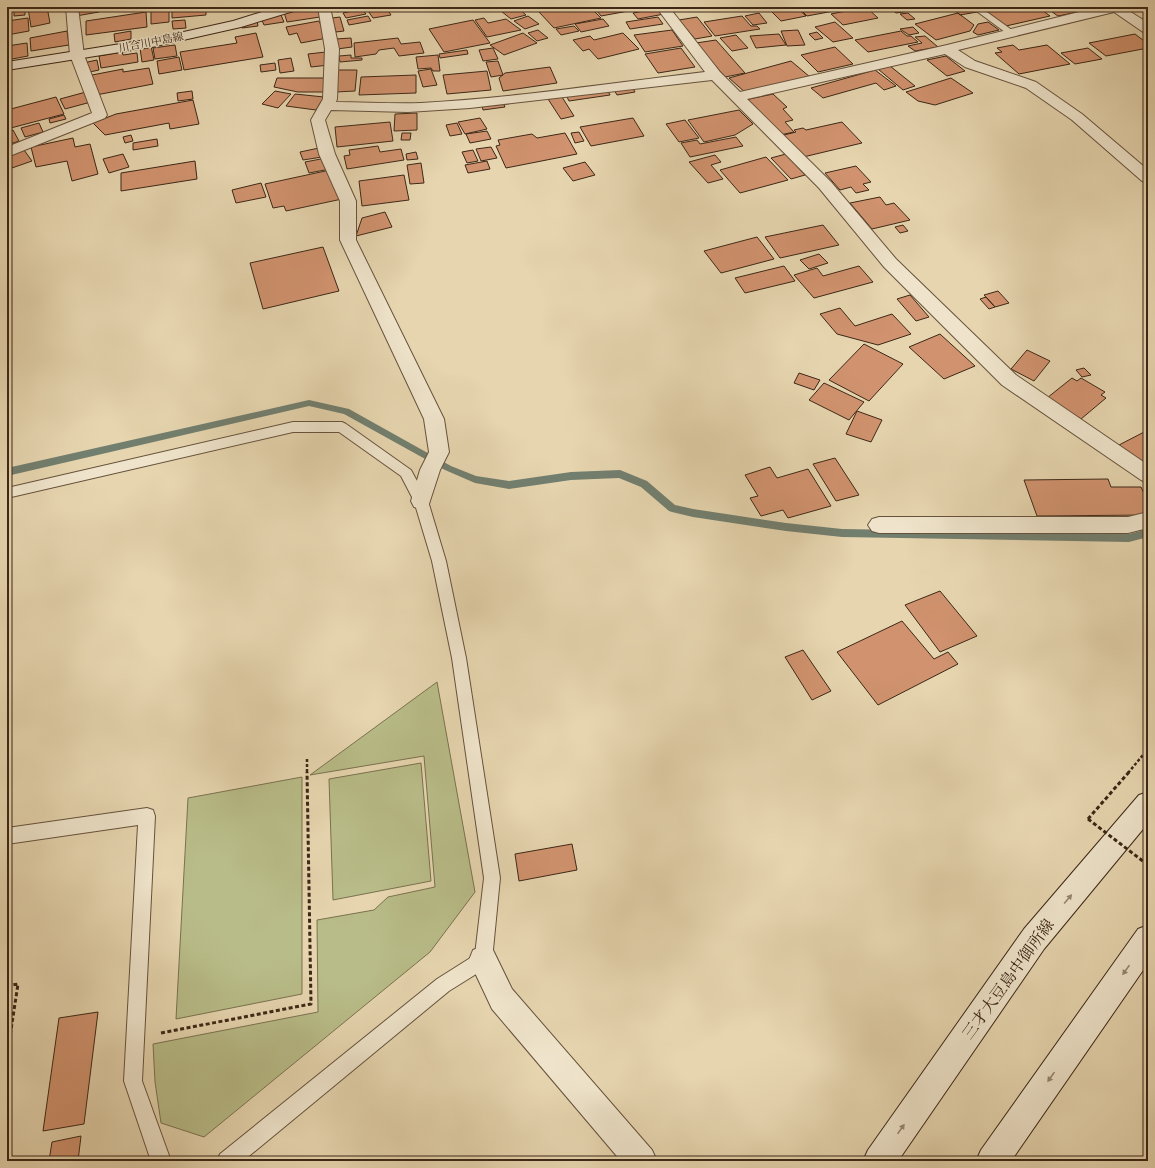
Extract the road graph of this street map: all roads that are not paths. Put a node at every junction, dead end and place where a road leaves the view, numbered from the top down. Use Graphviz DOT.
graph roads {
  1 [pos="72,7"];
  2 [pos="292,7"];
  3 [pos="324,7"];
  4 [pos="662,7"];
  5 [pos="975,7"];
  6 [pos="1091,10"];
  7 [pos="1148,29"];
  8 [pos="1012,32"];
  9 [pos="947,49"];
  10 [pos="77,56"];
  11 [pos="7,66"];
  12 [pos="715,75"];
  13 [pos="738,97"];
  14 [pos="326,106"];
  15 [pos="7,152"];
  16 [pos="1148,178"];
  17 [pos="1148,475"];
  18 [pos="7,493"];
  19 [pos="421,501"];
  20 [pos="1148,520"];
  21 [pos="879,524"];
  22 [pos="1148,804"];
  23 [pos="7,836"];
  24 [pos="1148,939"];
  25 [pos="483,960"];
  26 [pos="161,1161"];
  27 [pos="227,1161"];
  28 [pos="641,1161"];
  29 [pos="879,1161"];
  30 [pos="992,1161"];
  1 -- 10 [label="street"];
  2 -- 10 [label="street, 川合川中島線"];
  3 -- 14 [label="street"];
  4 -- 12 [label="street"];
  5 -- 8 [label="lane"];
  6 -- 7 [label="street"];
  6 -- 8 [label="street"];
  8 -- 9 [label="street"];
  9 -- 13 [label="street"];
  9 -- 16 [label="street"];
  10 -- 11 [label="street, 川合川中島線"];
  10 -- 15 [label="street"];
  12 -- 13 [label="street"];
  12 -- 14 [label="street"];
  13 -- 17 [label="street"];
  14 -- 19 [label="street"];
  18 -- 19 [label="lane"];
  19 -- 25 [label="lane"];
  20 -- 21 [label="street"];
  29 -- 22 [label="street, 三才大豆島中御所線, one-way"];
  23 -- 26 [label="lane"];
  24 -- 30 [label="street, one-way"];
  25 -- 27 [label="lane"];
  25 -- 28 [label="street"];
}
